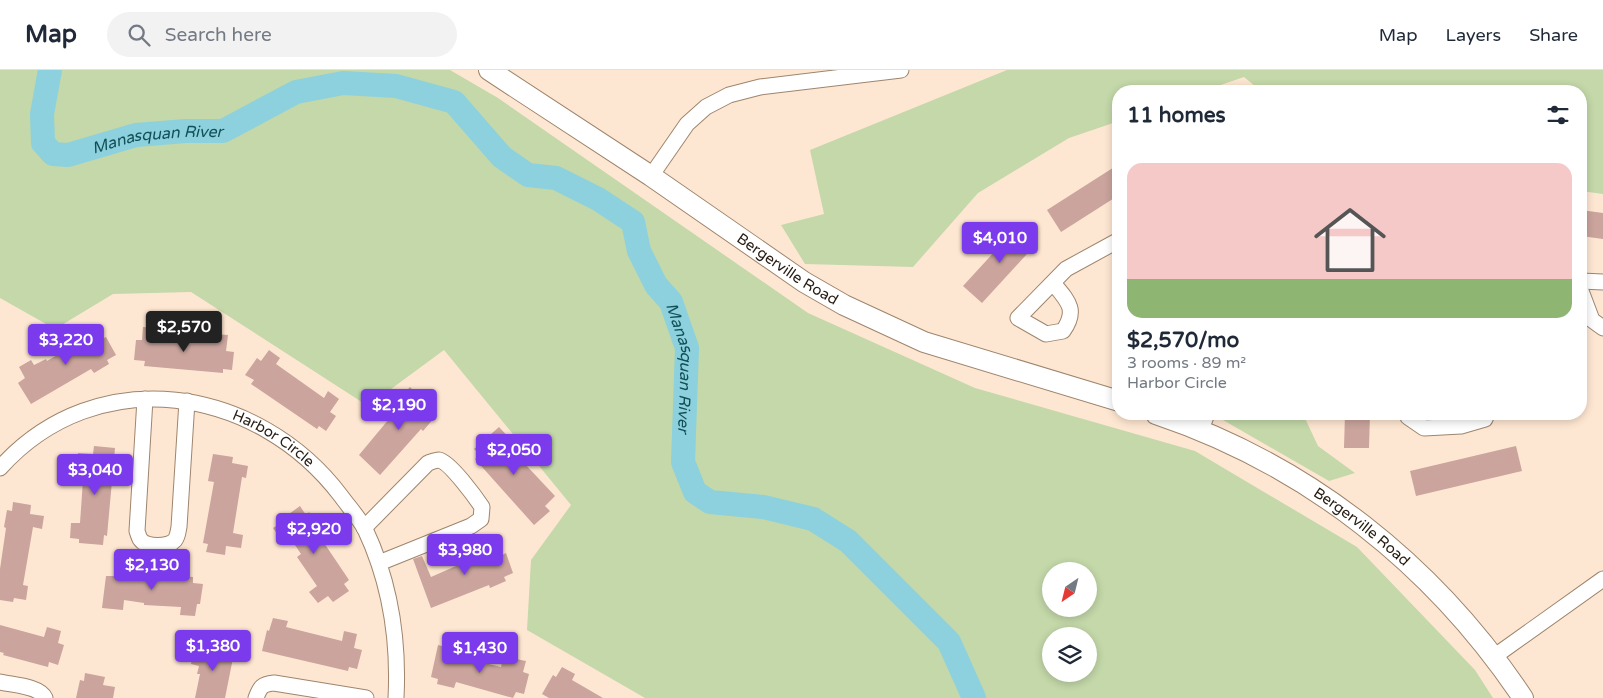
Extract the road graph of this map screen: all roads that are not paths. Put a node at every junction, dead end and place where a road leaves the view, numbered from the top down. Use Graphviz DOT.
graph roads {
  1 [pos="489,70"];
  2 [pos="901,70"];
  3 [pos="651,176"];
  4 [pos="1112,244"];
  5 [pos="1587,281"];
  6 [pos="1603,282"];
  7 [pos="1053,283"];
  8 [pos="1587,307"];
  9 [pos="1603,328"];
  10 [pos="145,399"];
  11 [pos="1112,399"];
  12 [pos="187,401"];
  13 [pos="1412,420"];
  14 [pos="1482,420"];
  15 [pos="1204,421"];
  16 [pos="0,468"];
  17 [pos="364,528"];
  18 [pos="379,563"];
  19 [pos="1603,579"];
  20 [pos="1494,656"];
  21 [pos="0,682"];
  22 [pos="45,698"];
  23 [pos="256,698"];
  24 [pos="366,698"];
  25 [pos="396,698"];
  26 [pos="1523,698"];
  1 -- 3 [label="street, Bergerville Road"];
  2 -- 3 [label="street"];
  3 -- 11 [label="street, Bergerville Road"];
  4 -- 7 [label="street"];
  5 -- 6 [label="street"];
  8 -- 9 [label="street"];
  10 -- 12 [label="street, Harbor Circle"];
  10 -- 12 [label="street"];
  10 -- 16 [label="street, Harbor Circle"];
  12 -- 17 [label="street, Harbor Circle"];
  13 -- 14 [label="street"];
  15 -- 20 [label="street, Bergerville Road"];
  17 -- 18 [label="street, Harbor Circle"];
  17 -- 18 [label="street"];
  18 -- 25 [label="street, Harbor Circle"];
  19 -- 20 [label="street"];
  20 -- 26 [label="street, Bergerville Road"];
  21 -- 22 [label="street"];
  23 -- 24 [label="street"];
}
